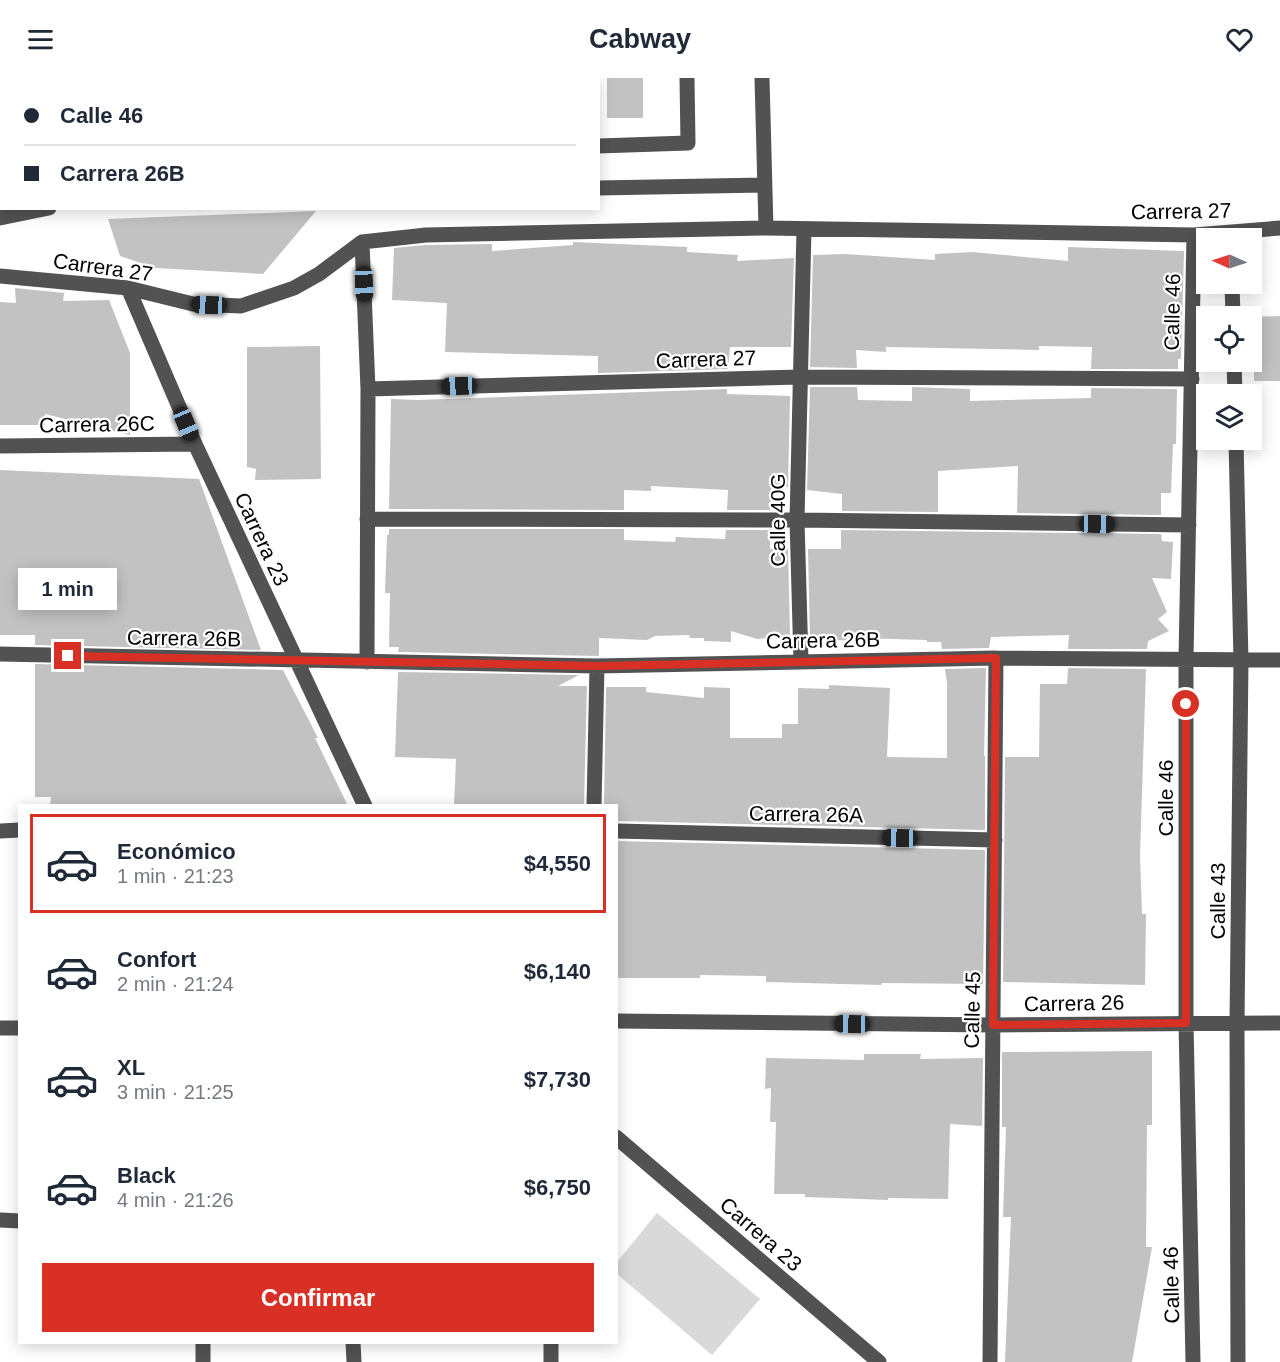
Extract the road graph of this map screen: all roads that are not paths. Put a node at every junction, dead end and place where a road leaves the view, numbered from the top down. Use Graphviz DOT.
graph roads {
  1 [pos="687,78"];
  2 [pos="762,78"];
  3 [pos="600,146"];
  4 [pos="764,185"];
  5 [pos="600,188"];
  6 [pos="39,210"];
  7 [pos="0,218"];
  8 [pos="766,228"];
  9 [pos="1280,228"];
  10 [pos="804,229"];
  11 [pos="1262,231"];
  12 [pos="1194,235"];
  13 [pos="362,242"];
  14 [pos="0,276"];
  15 [pos="128,288"];
  16 [pos="800,377"];
  17 [pos="1192,379"];
  18 [pos="368,389"];
  19 [pos="195,444"];
  20 [pos="0,446"];
  21 [pos="1236,450"];
  22 [pos="367,519"];
  23 [pos="797,520"];
  24 [pos="1189,525"];
  25 [pos="0,654"];
  26 [pos="996,658"];
  27 [pos="1186,659"];
  28 [pos="1280,660"];
  29 [pos="296,661"];
  30 [pos="1241,661"];
  31 [pos="367,662"];
  32 [pos="801,662"];
  33 [pos="597,666"];
  34 [pos="364,804"];
  35 [pos="594,804"];
  36 [pos="18,830"];
  37 [pos="0,831"];
  38 [pos="618,831"];
  39 [pos="995,840"];
  40 [pos="618,1021"];
  41 [pos="1186,1023"];
  42 [pos="1280,1023"];
  43 [pos="1236,1024"];
  44 [pos="993,1025"];
  45 [pos="0,1028"];
  46 [pos="18,1028"];
  47 [pos="618,1139"];
  48 [pos="0,1220"];
  49 [pos="18,1221"];
  50 [pos="203,1344"];
  51 [pos="353,1344"];
  52 [pos="551,1344"];
  53 [pos="203,1362"];
  54 [pos="354,1362"];
  55 [pos="551,1362"];
  56 [pos="879,1362"];
  57 [pos="990,1362"];
  58 [pos="1193,1362"];
  59 [pos="1238,1362"];
  1 -- 3 [label="street"];
  2 -- 4 [label="street"];
  4 -- 5 [label="street"];
  4 -- 8 [label="street"];
  6 -- 7 [label="street"];
  8 -- 10 [label="street, Carrera 27"];
  8 -- 13 [label="street, Carrera 27"];
  9 -- 11 [label="street, Carrera 27"];
  10 -- 12 [label="street, Carrera 27"];
  10 -- 16 [label="street, Calle 40G"];
  12 -- 17 [label="street, Calle 46"];
  13 -- 15 [label="street, Carrera 27"];
  13 -- 18 [label="street"];
  14 -- 15 [label="street, Carrera 27"];
  15 -- 19 [label="street, Carrera 23"];
  16 -- 17 [label="street, Carrera 27"];
  16 -- 18 [label="street, Carrera 27"];
  16 -- 23 [label="street, Calle 40G"];
  17 -- 24 [label="street, Calle 46"];
  18 -- 22 [label="street"];
  19 -- 20 [label="street, Carrera 26C"];
  19 -- 29 [label="street, Carrera 23"];
  21 -- 30 [label="street, Calle 43"];
  22 -- 23 [label="street"];
  22 -- 31 [label="street"];
  23 -- 24 [label="street"];
  23 -- 32 [label="street, Calle 40G"];
  24 -- 27 [label="street, Calle 46"];
  25 -- 29 [label="street, Carrera 26B"];
  26 -- 27 [label="street, Carrera 26B"];
  26 -- 32 [label="street, Carrera 26B"];
  26 -- 39 [label="street, Calle 45"];
  27 -- 30 [label="street, Carrera 26B"];
  27 -- 41 [label="street, Calle 46"];
  28 -- 30 [label="street, Carrera 26B"];
  29 -- 31 [label="street, Carrera 26B"];
  29 -- 34 [label="street, Carrera 23"];
  30 -- 43 [label="street, Calle 43"];
  31 -- 33 [label="street, Carrera 26B"];
  32 -- 33 [label="street, Carrera 26B"];
  33 -- 35 [label="street"];
  36 -- 37 [label="street"];
  38 -- 39 [label="street, Carrera 26A"];
  39 -- 44 [label="street, Calle 45"];
  40 -- 44 [label="street, Carrera 26"];
  41 -- 43 [label="street, Carrera 26"];
  41 -- 44 [label="street, Carrera 26"];
  41 -- 58 [label="street, Calle 46"];
  42 -- 43 [label="street, Carrera 26"];
  43 -- 59 [label="street, Calle 43"];
  44 -- 57 [label="street, Calle 45"];
  45 -- 46 [label="street"];
  47 -- 56 [label="street, Carrera 23"];
  48 -- 49 [label="street"];
  50 -- 53 [label="street"];
  51 -- 54 [label="street"];
  52 -- 55 [label="street"];
}
